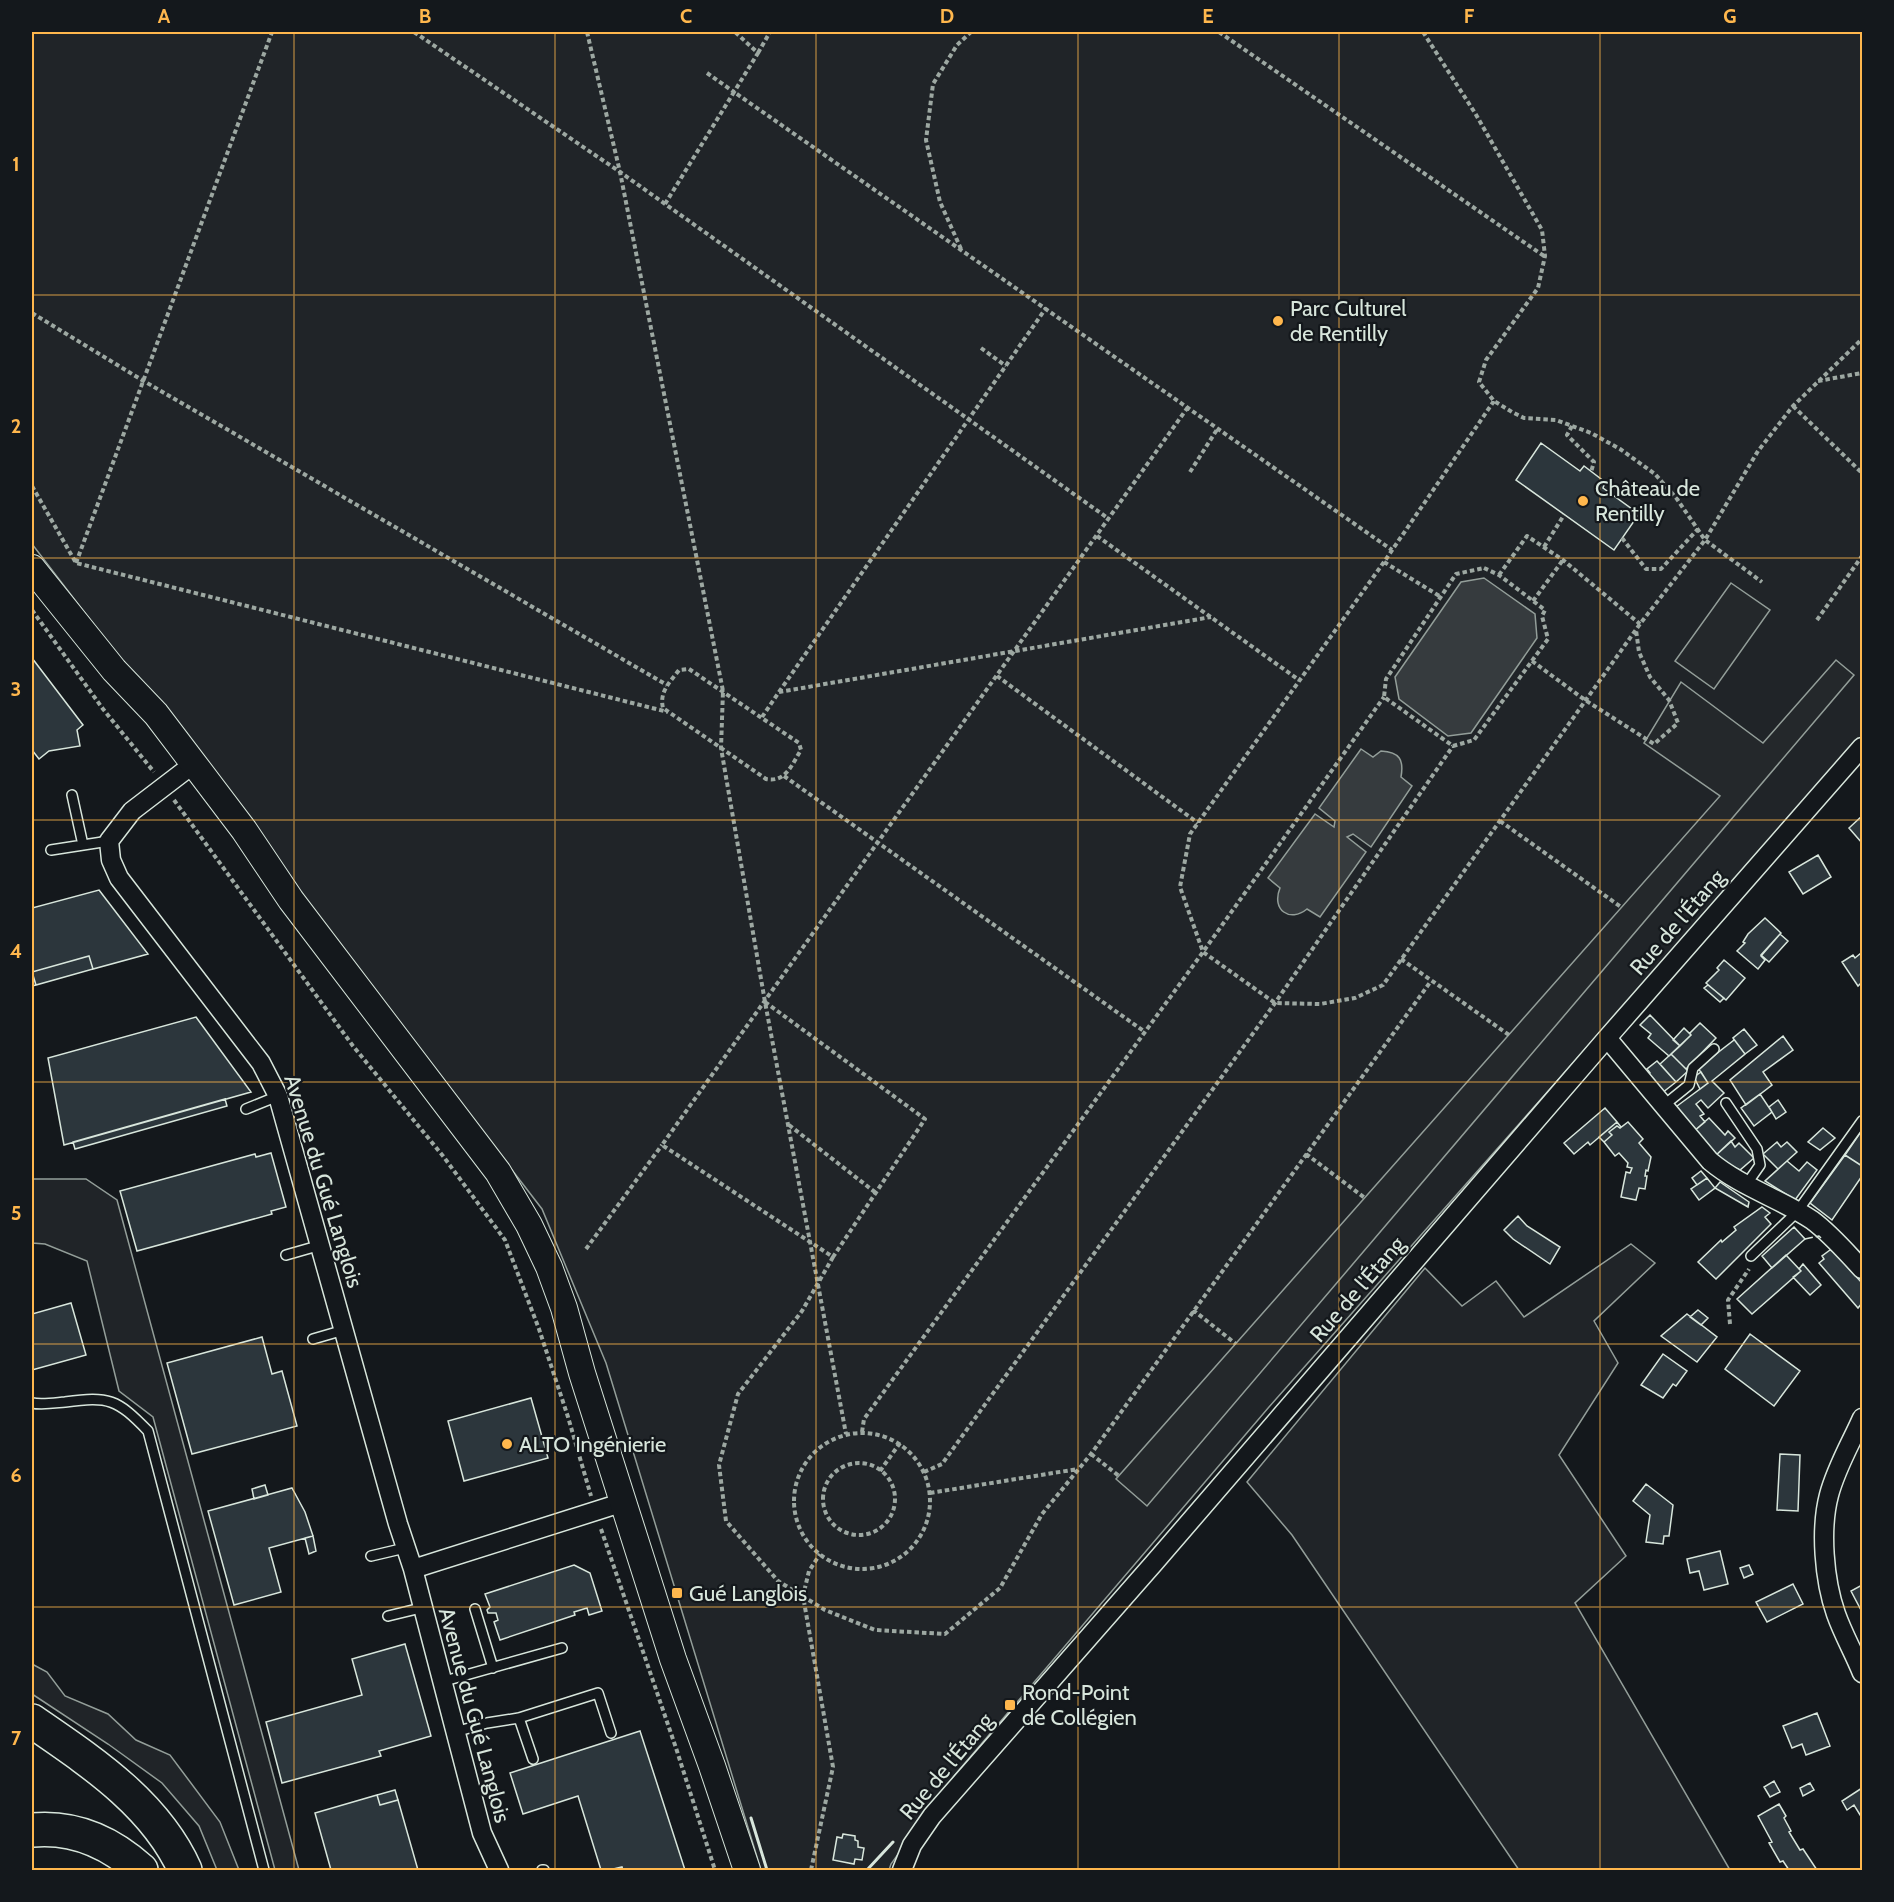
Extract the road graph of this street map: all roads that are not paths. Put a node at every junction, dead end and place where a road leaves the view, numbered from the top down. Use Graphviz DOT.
graph roads {
  1 [pos="32,568"];
  2 [pos="114,670"];
  3 [pos="1863,747"];
  4 [pos="174,779"];
  5 [pos="72,795"];
  6 [pos="109,841"];
  7 [pos="83,844"];
  8 [pos="51,850"];
  9 [pos="291,900"];
  10 [pos="1607,1038"];
  11 [pos="1714,1049"];
  12 [pos="278,1095"];
  13 [pos="1726,1103"];
  14 [pos="1663,1106"];
  15 [pos="246,1109"];
  16 [pos="1863,1121"];
  17 [pos="1746,1185"];
  18 [pos="1797,1212"];
  19 [pos="321,1245"];
  20 [pos="286,1255"];
  21 [pos="1751,1256"];
  22 [pos="1863,1269"];
  23 [pos="344,1330"];
  24 [pos="313,1339"];
  25 [pos="32,1403"];
  26 [pos="1863,1418"];
  27 [pos="624,1502"];
  28 [pos="405,1548"];
  29 [pos="371,1556"];
  30 [pos="413,1569"];
  31 [pos="421,1608"];
  32 [pos="475,1609"];
  33 [pos="388,1616"];
  34 [pos="562,1647"];
  35 [pos="493,1668"];
  36 [pos="1863,1673"];
  37 [pos="441,1682"];
  38 [pos="519,1718"];
  39 [pos="32,1721"];
  40 [pos="455,1732"];
  41 [pos="611,1733"];
  42 [pos="533,1759"];
  43 [pos="32,1830"];
  44 [pos="141,1870"];
  45 [pos="185,1870"];
  46 [pos="264,1870"];
  47 [pos="499,1870"];
  48 [pos="747,1870"];
  49 [pos="902,1870"];
  1 -- 2 [label="main road"];
  2 -- 4 [label="main road"];
  2 -- 9 [label="main road"];
  3 -- 10 [label="street, Rue de l'Étang"];
  4 -- 6 [label="street"];
  4 -- 9 [label="main road"];
  5 -- 7 [label="lane"];
  6 -- 7 [label="lane"];
  6 -- 12 [label="street, Avenue du Gué Langlois"];
  7 -- 8 [label="lane"];
  9 -- 27 [label="main road"];
  10 -- 14 [label="street"];
  10 -- 49 [label="street, Rue de l'Étang"];
  11 -- 14 [label="lane"];
  12 -- 15 [label="lane"];
  12 -- 19 [label="street, Avenue du Gué Langlois"];
  13 -- 17 [label="lane"];
  14 -- 17 [label="street"];
  16 -- 18 [label="lane"];
  17 -- 18 [label="street"];
  18 -- 21 [label="lane"];
  18 -- 22 [label="street"];
  19 -- 20 [label="lane"];
  19 -- 23 [label="street, Avenue du Gué Langlois"];
  23 -- 24 [label="lane"];
  23 -- 28 [label="street, Avenue du Gué Langlois"];
  25 -- 46 [label="lane"];
  26 -- 36 [label="street"];
  27 -- 30 [label="street"];
  27 -- 48 [label="main road"];
  28 -- 29 [label="lane"];
  28 -- 30 [label="street, Avenue du Gué Langlois"];
  30 -- 31 [label="street, Avenue du Gué Langlois"];
  31 -- 33 [label="lane"];
  31 -- 37 [label="street, Avenue du Gué Langlois"];
  32 -- 35 [label="lane"];
  34 -- 35 [label="lane"];
  35 -- 37 [label="lane"];
  37 -- 40 [label="street, Avenue du Gué Langlois"];
  38 -- 40 [label="lane"];
  38 -- 41 [label="lane"];
  38 -- 42 [label="lane"];
  39 -- 45 [label="highway"];
  40 -- 47 [label="street, Avenue du Gué Langlois"];
  43 -- 44 [label="highway"];
}
